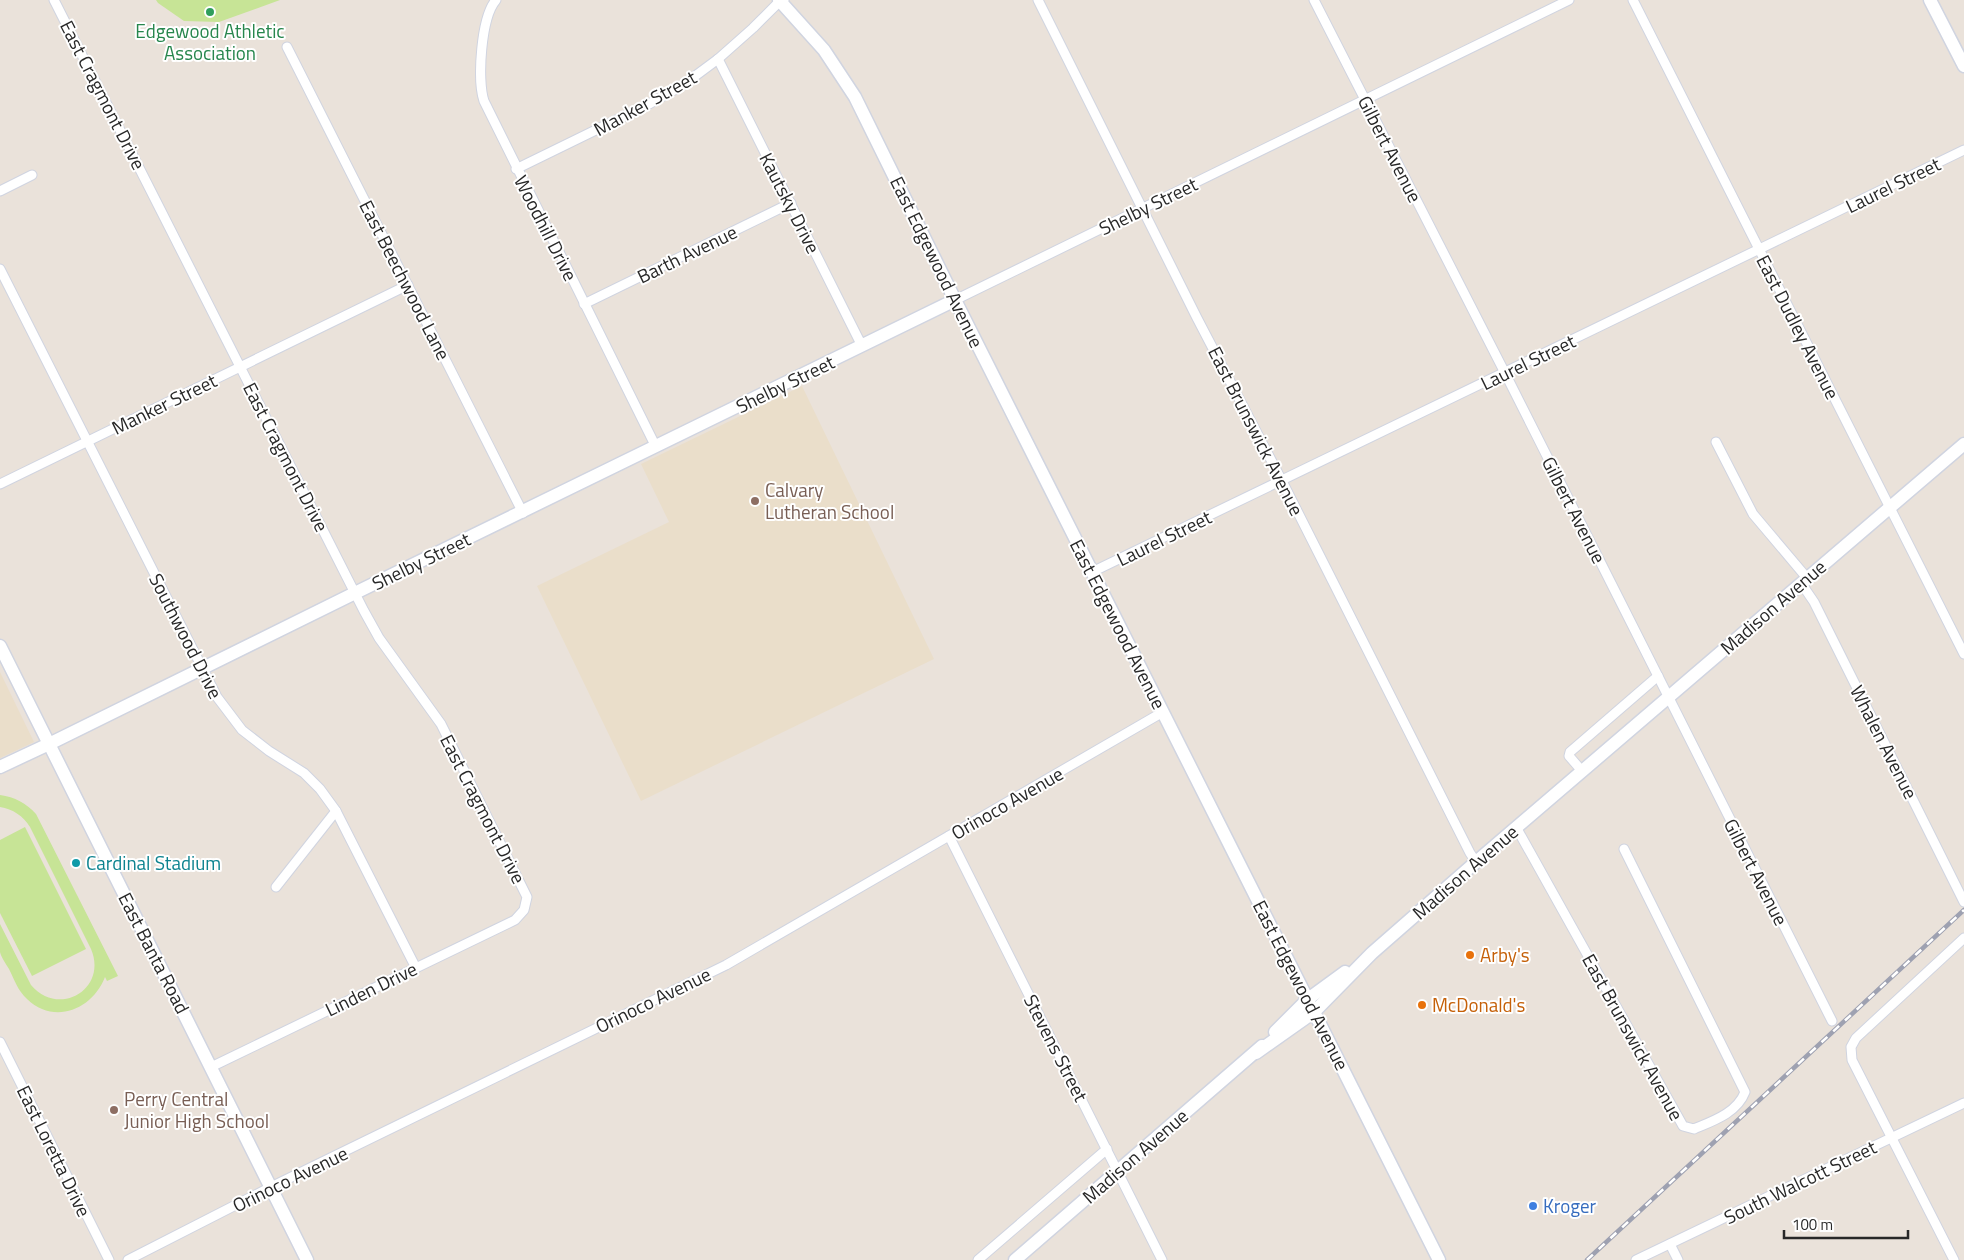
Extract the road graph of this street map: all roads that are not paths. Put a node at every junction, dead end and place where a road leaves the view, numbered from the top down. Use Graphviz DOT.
graph roads {
  1 [pos="54,0"];
  2 [pos="496,0"];
  3 [pos="1038,0"];
  4 [pos="1314,0"];
  5 [pos="1568,0"];
  6 [pos="1633,0"];
  7 [pos="1930,0"];
  8 [pos="781,1"];
  9 [pos="287,47"];
  10 [pos="718,59"];
  11 [pos="1964,66"];
  12 [pos="1364,100"];
  13 [pos="1964,150"];
  14 [pos="516,169"];
  15 [pos="32,175"];
  16 [pos="0,191"];
  17 [pos="791,203"];
  18 [pos="1142,208"];
  19 [pos="1759,250"];
  20 [pos="0,269"];
  21 [pos="408,285"];
  22 [pos="955,300"];
  23 [pos="584,304"];
  24 [pos="862,346"];
  25 [pos="240,367"];
  26 [pos="1505,373"];
  27 [pos="87,442"];
  28 [pos="1716,442"];
  29 [pos="1964,444"];
  30 [pos="656,447"];
  31 [pos="1282,480"];
  32 [pos="0,484"];
  33 [pos="1890,507"];
  34 [pos="523,512"];
  35 [pos="1092,572"];
  36 [pos="1804,580"];
  37 [pos="355,593"];
  38 [pos="0,646"];
  39 [pos="1964,654"];
  40 [pos="202,668"];
  41 [pos="1658,676"];
  42 [pos="1668,696"];
  43 [pos="1163,712"];
  44 [pos="49,744"];
  45 [pos="0,766"];
  46 [pos="1582,771"];
  47 [pos="336,811"];
  48 [pos="1516,827"];
  49 [pos="949,836"];
  50 [pos="1624,849"];
  51 [pos="1476,862"];
  52 [pos="276,887"];
  53 [pos="1964,902"];
  54 [pos="526,905"];
  55 [pos="1964,938"];
  56 [pos="1372,953"];
  57 [pos="416,968"];
  58 [pos="1308,999"];
  59 [pos="1314,1012"];
  60 [pos="1832,1021"];
  61 [pos="1,1048"];
  62 [pos="1256,1053"];
  63 [pos="211,1067"];
  64 [pos="1964,1103"];
  65 [pos="1893,1137"];
  66 [pos="1107,1149"];
  67 [pos="1118,1171"];
  68 [pos="271,1187"];
  69 [pos="1670,1244"];
  70 [pos="109,1260"];
  71 [pos="128,1260"];
  72 [pos="307,1260"];
  73 [pos="978,1260"];
  74 [pos="1015,1260"];
  75 [pos="1162,1260"];
  76 [pos="1439,1260"];
  77 [pos="1636,1260"];
  78 [pos="1678,1260"];
  79 [pos="1954,1260"];
  1 -- 25 [label="street, East Cragmont Drive"];
  2 -- 14 [label="street, Woodhill Drive"];
  3 -- 18 [label="street, East Brunswick Avenue"];
  4 -- 12 [label="street, Gilbert Avenue"];
  5 -- 12 [label="street, Shelby Street"];
  6 -- 19 [label="street, East Dudley Avenue"];
  7 -- 11 [label="main road"];
  8 -- 10 [label="street, Manker Street"];
  8 -- 22 [label="main road, East Edgewood Avenue"];
  9 -- 21 [label="street, East Beechwood Lane"];
  10 -- 14 [label="street, Manker Street"];
  10 -- 17 [label="street, Kautsky Drive"];
  12 -- 18 [label="street, Shelby Street"];
  12 -- 26 [label="street, Gilbert Avenue"];
  13 -- 19 [label="street, Laurel Street"];
  14 -- 23 [label="street, Woodhill Drive"];
  15 -- 16 [label="street"];
  17 -- 23 [label="street, Barth Avenue"];
  17 -- 24 [label="street, Kautsky Drive"];
  18 -- 22 [label="street, Shelby Street"];
  18 -- 31 [label="street, East Brunswick Avenue"];
  19 -- 26 [label="street, Laurel Street"];
  19 -- 33 [label="street, East Dudley Avenue"];
  20 -- 27 [label="street, Southwood Drive"];
  21 -- 25 [label="street, Manker Street"];
  21 -- 34 [label="street, East Beechwood Lane"];
  22 -- 24 [label="main road, Shelby Street"];
  22 -- 35 [label="main road, East Edgewood Avenue"];
  23 -- 30 [label="street, Woodhill Drive"];
  24 -- 30 [label="main road, Shelby Street"];
  25 -- 27 [label="street, Manker Street"];
  25 -- 37 [label="street, East Cragmont Drive"];
  26 -- 31 [label="street, Laurel Street"];
  26 -- 41 [label="street, Gilbert Avenue"];
  27 -- 32 [label="street, Manker Street"];
  27 -- 40 [label="street, Southwood Drive"];
  28 -- 36 [label="street, Whalen Avenue"];
  29 -- 33 [label="main road, Madison Avenue"];
  30 -- 34 [label="main road, Shelby Street"];
  31 -- 35 [label="street, Laurel Street"];
  31 -- 51 [label="street, East Brunswick Avenue"];
  33 -- 36 [label="main road, Madison Avenue"];
  33 -- 39 [label="street, East Dudley Avenue"];
  34 -- 37 [label="main road, Shelby Street"];
  35 -- 43 [label="main road, East Edgewood Avenue"];
  36 -- 42 [label="main road, Madison Avenue"];
  36 -- 53 [label="street, Whalen Avenue"];
  37 -- 40 [label="main road, Shelby Street"];
  37 -- 54 [label="street, East Cragmont Drive"];
  38 -- 44 [label="main road, East Banta Road"];
  40 -- 44 [label="main road, Shelby Street"];
  40 -- 47 [label="street, Southwood Drive"];
  41 -- 42 [label="street, Gilbert Avenue"];
  41 -- 46 [label="street"];
  42 -- 46 [label="main road, Madison Avenue"];
  42 -- 60 [label="street, Gilbert Avenue"];
  43 -- 49 [label="street, Orinoco Avenue"];
  43 -- 58 [label="main road, East Edgewood Avenue"];
  44 -- 45 [label="main road, Shelby Street"];
  44 -- 63 [label="main road, East Banta Road"];
  46 -- 48 [label="main road, Madison Avenue"];
  47 -- 52 [label="street"];
  47 -- 57 [label="street, Southwood Drive"];
  48 -- 50 [label="street, East Brunswick Avenue"];
  48 -- 51 [label="main road, Madison Avenue"];
  49 -- 66 [label="street, Stevens Street"];
  49 -- 68 [label="street, Orinoco Avenue"];
  51 -- 56 [label="main road, Madison Avenue"];
  54 -- 57 [label="street, Linden Drive"];
  55 -- 65 [label="street"];
  56 -- 58 [label="main road, Madison Avenue"];
  56 -- 59 [label="main road, Madison Avenue"];
  57 -- 63 [label="street, Linden Drive"];
  58 -- 59 [label="main road, East Edgewood Avenue"];
  58 -- 62 [label="main road, Madison Avenue"];
  59 -- 62 [label="main road, Madison Avenue"];
  59 -- 76 [label="main road, East Edgewood Avenue"];
  61 -- 70 [label="street, East Loretta Drive"];
  62 -- 67 [label="main road, Madison Avenue"];
  63 -- 68 [label="main road, East Banta Road"];
  64 -- 65 [label="street, South Walcott Street"];
  65 -- 69 [label="street, South Walcott Street"];
  65 -- 79 [label="street"];
  66 -- 67 [label="street, Stevens Street"];
  66 -- 73 [label="street, Madison Avenue"];
  67 -- 74 [label="main road, Madison Avenue"];
  67 -- 75 [label="street, Stevens Street"];
  68 -- 71 [label="street, Orinoco Avenue"];
  68 -- 72 [label="main road, East Banta Road"];
  69 -- 77 [label="street, South Walcott Street"];
  69 -- 78 [label="street"];
}
